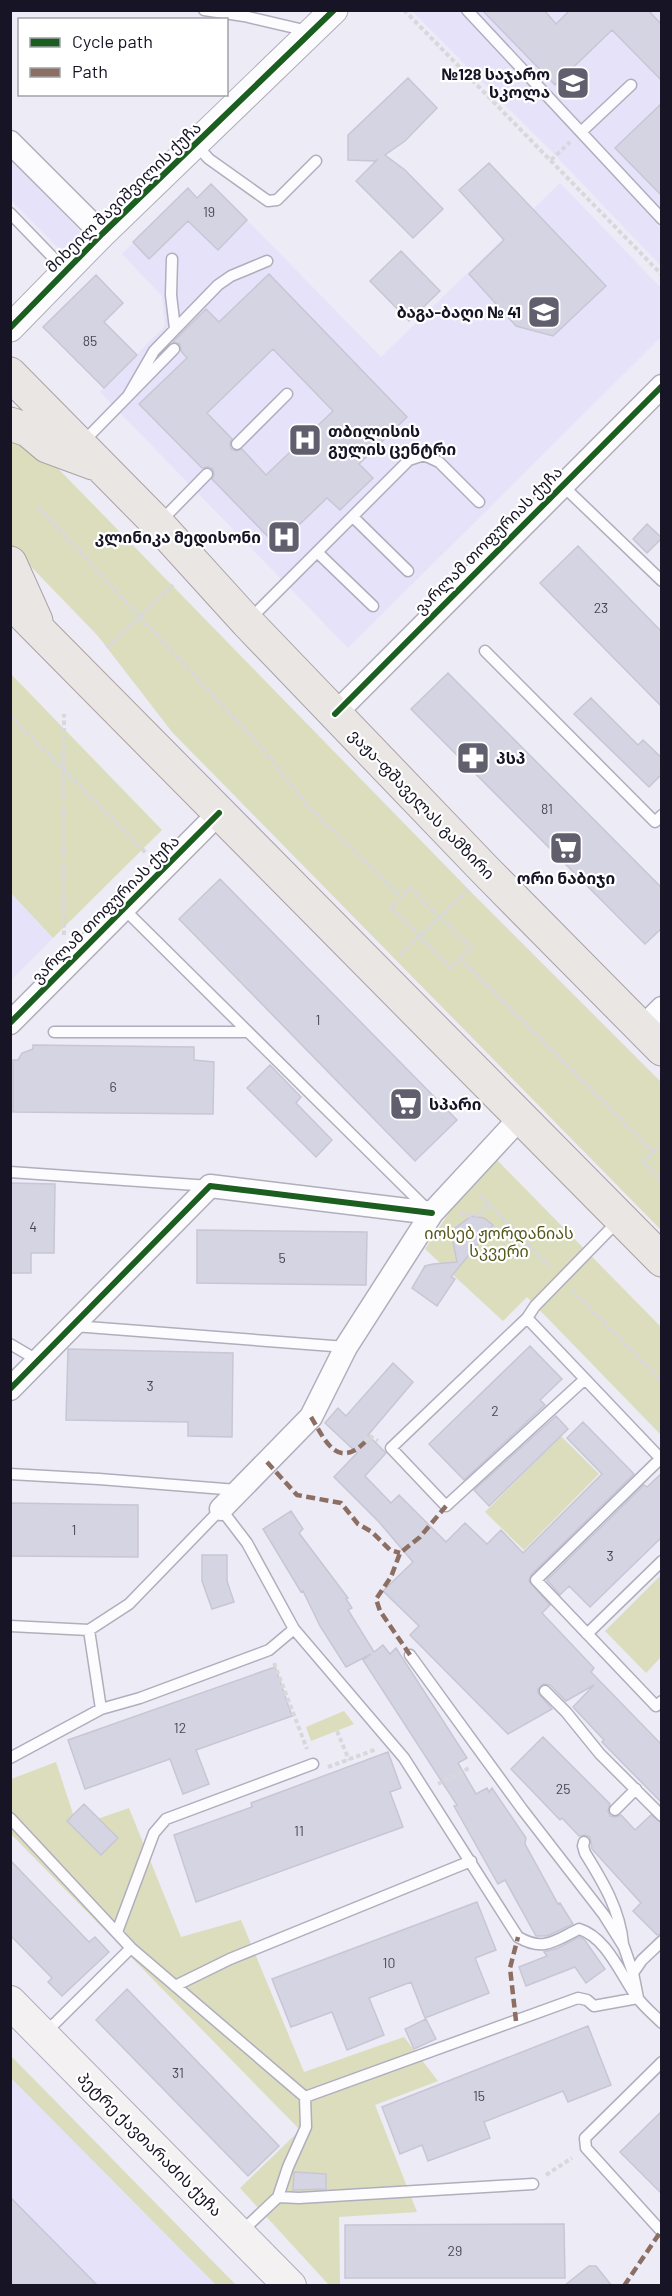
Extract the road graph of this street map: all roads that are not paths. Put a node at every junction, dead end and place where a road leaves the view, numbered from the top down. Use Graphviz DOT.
graph roads {
  1 [pos="204,10"];
  2 [pos="334,10"];
  3 [pos="467,10"];
  4 [pos="311,32"];
  5 [pos="631,85"];
  6 [pos="581,132"];
  7 [pos="10,142"];
  8 [pos="195,145"];
  9 [pos="316,161"];
  10 [pos="10,213"];
  11 [pos="662,219"];
  12 [pos="102,234"];
  13 [pos="172,259"];
  14 [pos="267,261"];
  15 [pos="66,271"];
  16 [pos="10,328"];
  17 [pos="175,328"];
  18 [pos="174,350"];
  19 [pos="10,374"];
  20 [pos="662,386"];
  21 [pos="287,394"];
  22 [pos="128,396"];
  23 [pos="10,424"];
  24 [pos="237,444"];
  25 [pos="91,455"];
  26 [pos="207,474"];
  27 [pos="562,485"];
  28 [pos="479,502"];
  29 [pos="353,517"];
  30 [pos="158,524"];
  31 [pos="317,552"];
  32 [pos="10,562"];
  33 [pos="408,571"];
  34 [pos="662,581"];
  35 [pos="10,601"];
  36 [pos="373,606"];
  37 [pos="247,622"];
  38 [pos="41,632"];
  39 [pos="485,651"];
  40 [pos="335,714"];
  41 [pos="219,813"];
  42 [pos="662,815"];
  43 [pos="125,910"];
  44 [pos="10,1023"];
  45 [pos="655,1028"];
  46 [pos="54,1032"];
  47 [pos="248,1032"];
  48 [pos="520,1118"];
  49 [pos="10,1172"];
  50 [pos="210,1186"];
  51 [pos="432,1213"];
  52 [pos="621,1218"];
  53 [pos="662,1260"];
  54 [pos="527,1318"];
  55 [pos="74,1326"];
  56 [pos="10,1344"];
  57 [pos="346,1347"];
  58 [pos="39,1361"];
  59 [pos="585,1379"];
  60 [pos="10,1389"];
  61 [pos="661,1460"];
  62 [pos="10,1474"];
  63 [pos="240,1490"];
  64 [pos="221,1509"];
  65 [pos="662,1561"];
  66 [pos="10,1626"];
  67 [pos="294,1629"];
  68 [pos="89,1630"];
  69 [pos="587,1634"];
  70 [pos="410,1655"];
  71 [pos="545,1691"];
  72 [pos="662,1701"];
  73 [pos="101,1709"];
  74 [pos="10,1758"];
  75 [pos="313,1764"];
  76 [pos="636,1789"];
  77 [pos="615,1810"];
  78 [pos="662,1816"];
  79 [pos="10,1818"];
  80 [pos="584,1842"];
  81 [pos="471,1861"];
  82 [pos="117,1932"];
  83 [pos="662,1941"];
  84 [pos="624,1947"];
  85 [pos="132,1948"];
  86 [pos="633,1973"];
  87 [pos="175,1986"];
  88 [pos="638,1998"];
  89 [pos="10,2002"];
  90 [pos="662,2023"];
  91 [pos="43,2035"];
  92 [pos="662,2062"];
  93 [pos="304,2097"];
  94 [pos="533,2184"];
  95 [pos="278,2197"];
  96 [pos="662,2232"];
  97 [pos="239,2234"];
  98 [pos="290,2286"];
  1 -- 4 [label="lane"];
  2 -- 4 [label="street, მიხეილ შავიშვილის ქუჩა"];
  3 -- 6 [label="lane"];
  4 -- 8 [label="street, მიხეილ შავიშვილის ქუჩა"];
  5 -- 6 [label="lane"];
  6 -- 11 [label="lane"];
  7 -- 12 [label="street"];
  8 -- 9 [label="lane"];
  8 -- 12 [label="street, მიხეილ შავიშვილის ქუჩა"];
  10 -- 15 [label="lane"];
  12 -- 15 [label="street, მიხეილ შავიშვილის ქუჩა"];
  13 -- 17 [label="lane"];
  14 -- 17 [label="lane"];
  15 -- 16 [label="street, მიხეილ შავიშვილის ქუჩა"];
  17 -- 22 [label="lane"];
  18 -- 22 [label="lane"];
  19 -- 25 [label="main road, ვაჟა-ფშაველას გამზირი"];
  20 -- 27 [label="street, ვარლამ თოფურიას ქუჩა"];
  21 -- 24 [label="lane"];
  22 -- 25 [label="lane"];
  23 -- 25 [label="main road"];
  25 -- 30 [label="main road, ვაჟა-ფშაველას გამზირი"];
  26 -- 30 [label="lane"];
  27 -- 34 [label="lane"];
  27 -- 40 [label="street, ვარლამ თოფურიას ქუჩა"];
  28 -- 29 [label="lane"];
  29 -- 31 [label="lane"];
  29 -- 33 [label="lane"];
  30 -- 37 [label="main road, ვაჟა-ფშაველას გამზირი"];
  31 -- 36 [label="lane"];
  31 -- 37 [label="lane"];
  32 -- 38 [label="main road"];
  35 -- 38 [label="main road"];
  37 -- 40 [label="main road, ვაჟა-ფშაველას გამზირი"];
  38 -- 41 [label="main road"];
  39 -- 42 [label="lane"];
  40 -- 45 [label="main road, ვაჟა-ფშაველას გამზირი"];
  41 -- 43 [label="street, ვარლამ თოფურიას ქუჩა"];
  41 -- 48 [label="main road"];
  43 -- 44 [label="street, ვარლამ თოფურიას ქუჩა"];
  43 -- 47 [label="lane"];
  46 -- 47 [label="lane"];
  47 -- 51 [label="lane"];
  48 -- 51 [label="street"];
  48 -- 52 [label="main road"];
  49 -- 50 [label="lane"];
  50 -- 51 [label="street"];
  50 -- 55 [label="street"];
  51 -- 57 [label="street"];
  52 -- 53 [label="main road"];
  52 -- 54 [label="lane"];
  54 -- 59 [label="lane"];
  54 -- 59 [label="lane"];
  55 -- 57 [label="lane"];
  55 -- 58 [label="street"];
  56 -- 58 [label="lane"];
  57 -- 63 [label="street"];
  58 -- 60 [label="street"];
  59 -- 61 [label="lane"];
  61 -- 69 [label="lane"];
  62 -- 63 [label="lane"];
  63 -- 64 [label="street"];
  64 -- 67 [label="lane"];
  64 -- 68 [label="lane"];
  65 -- 69 [label="lane"];
  66 -- 68 [label="lane"];
  67 -- 73 [label="lane"];
  67 -- 81 [label="lane"];
  68 -- 73 [label="lane"];
  69 -- 72 [label="lane"];
  70 -- 84 [label="lane"];
  71 -- 76 [label="lane"];
  73 -- 74 [label="lane"];
  75 -- 82 [label="lane"];
  76 -- 77 [label="lane"];
  76 -- 78 [label="lane"];
  79 -- 82 [label="lane"];
  80 -- 84 [label="lane"];
  81 -- 87 [label="lane"];
  81 -- 88 [label="lane"];
  82 -- 85 [label="lane"];
  83 -- 86 [label="lane"];
  84 -- 86 [label="lane"];
  85 -- 87 [label="lane"];
  85 -- 91 [label="lane"];
  86 -- 88 [label="lane"];
  87 -- 93 [label="lane"];
  88 -- 90 [label="lane"];
  88 -- 93 [label="lane"];
  89 -- 91 [label="main road, პეტრე ქავთარაძის ქუჩა"];
  91 -- 97 [label="main road, პეტრე ქავთარაძის ქუჩა"];
  92 -- 96 [label="lane"];
  93 -- 95 [label="lane"];
  94 -- 95 [label="lane"];
  95 -- 97 [label="lane"];
  97 -- 98 [label="main road, პეტრე ქავთარაძის ქუჩა"];
}
